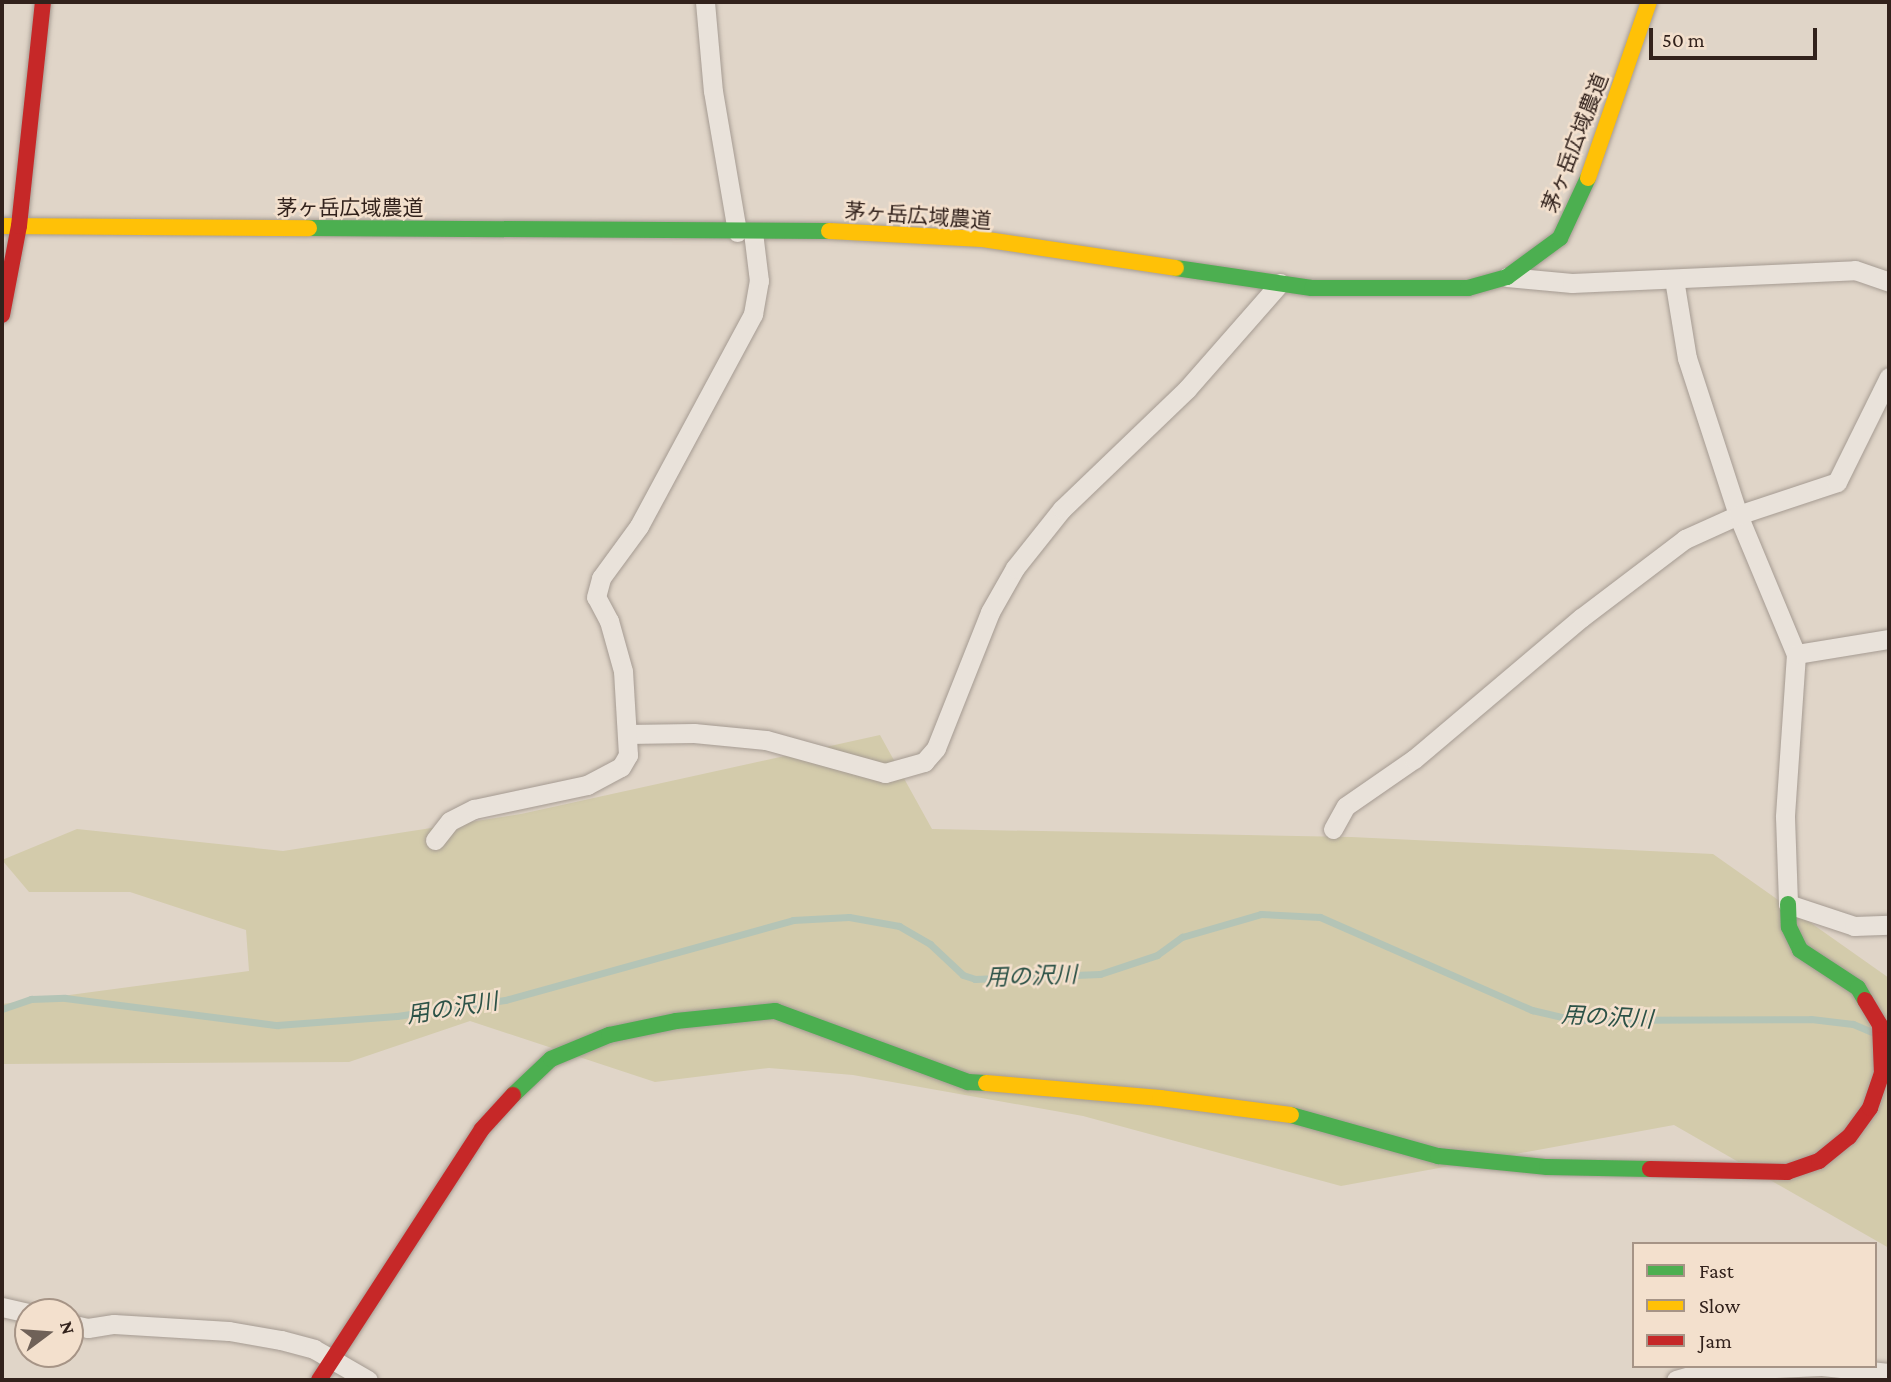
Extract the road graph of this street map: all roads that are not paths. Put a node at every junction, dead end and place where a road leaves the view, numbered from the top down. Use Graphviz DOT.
graph roads {
  1 [pos="43,2"];
  2 [pos="705,2"];
  3 [pos="1649,2"];
  4 [pos="2,226"];
  5 [pos="19,226"];
  6 [pos="745,232"];
  7 [pos="1507,277"];
  8 [pos="1674,279"];
  9 [pos="1889,282"];
  10 [pos="1280,283"];
  11 [pos="2,315"];
  12 [pos="1889,377"];
  13 [pos="1738,515"];
  14 [pos="1889,639"];
  15 [pos="1796,654"];
  16 [pos="627,734"];
  17 [pos="1333,829"];
  18 [pos="435,839"];
  19 [pos="1788,904"];
  20 [pos="1889,925"];
  21 [pos="84,1327"];
  22 [pos="334,1360"];
  23 [pos="1775,1368"];
  24 [pos="1840,1368"];
  25 [pos="1889,1373"];
  26 [pos="319,1380"];
  27 [pos="368,1380"];
  28 [pos="1676,1380"];
  1 -- 5 [label="street"];
  2 -- 6 [label="street"];
  3 -- 7 [label="street, 茅ヶ岳広域農道"];
  4 -- 5 [label="street, 茅ヶ岳広域農道"];
  5 -- 6 [label="street, 茅ヶ岳広域農道"];
  5 -- 11 [label="street"];
  6 -- 10 [label="street, 茅ヶ岳広域農道"];
  6 -- 16 [label="street"];
  7 -- 8 [label="street"];
  7 -- 10 [label="street, 茅ヶ岳広域農道"];
  8 -- 9 [label="street"];
  8 -- 13 [label="street"];
  10 -- 16 [label="street"];
  12 -- 13 [label="street"];
  13 -- 15 [label="street"];
  13 -- 17 [label="street"];
  14 -- 15 [label="street"];
  15 -- 19 [label="street"];
  16 -- 18 [label="street"];
  19 -- 20 [label="street"];
  19 -- 22 [label="street"];
  21 -- 22 [label="street"];
  22 -- 26 [label="street"];
  22 -- 27 [label="street"];
  23 -- 28 [label="street"];
  24 -- 25 [label="street"];
}
